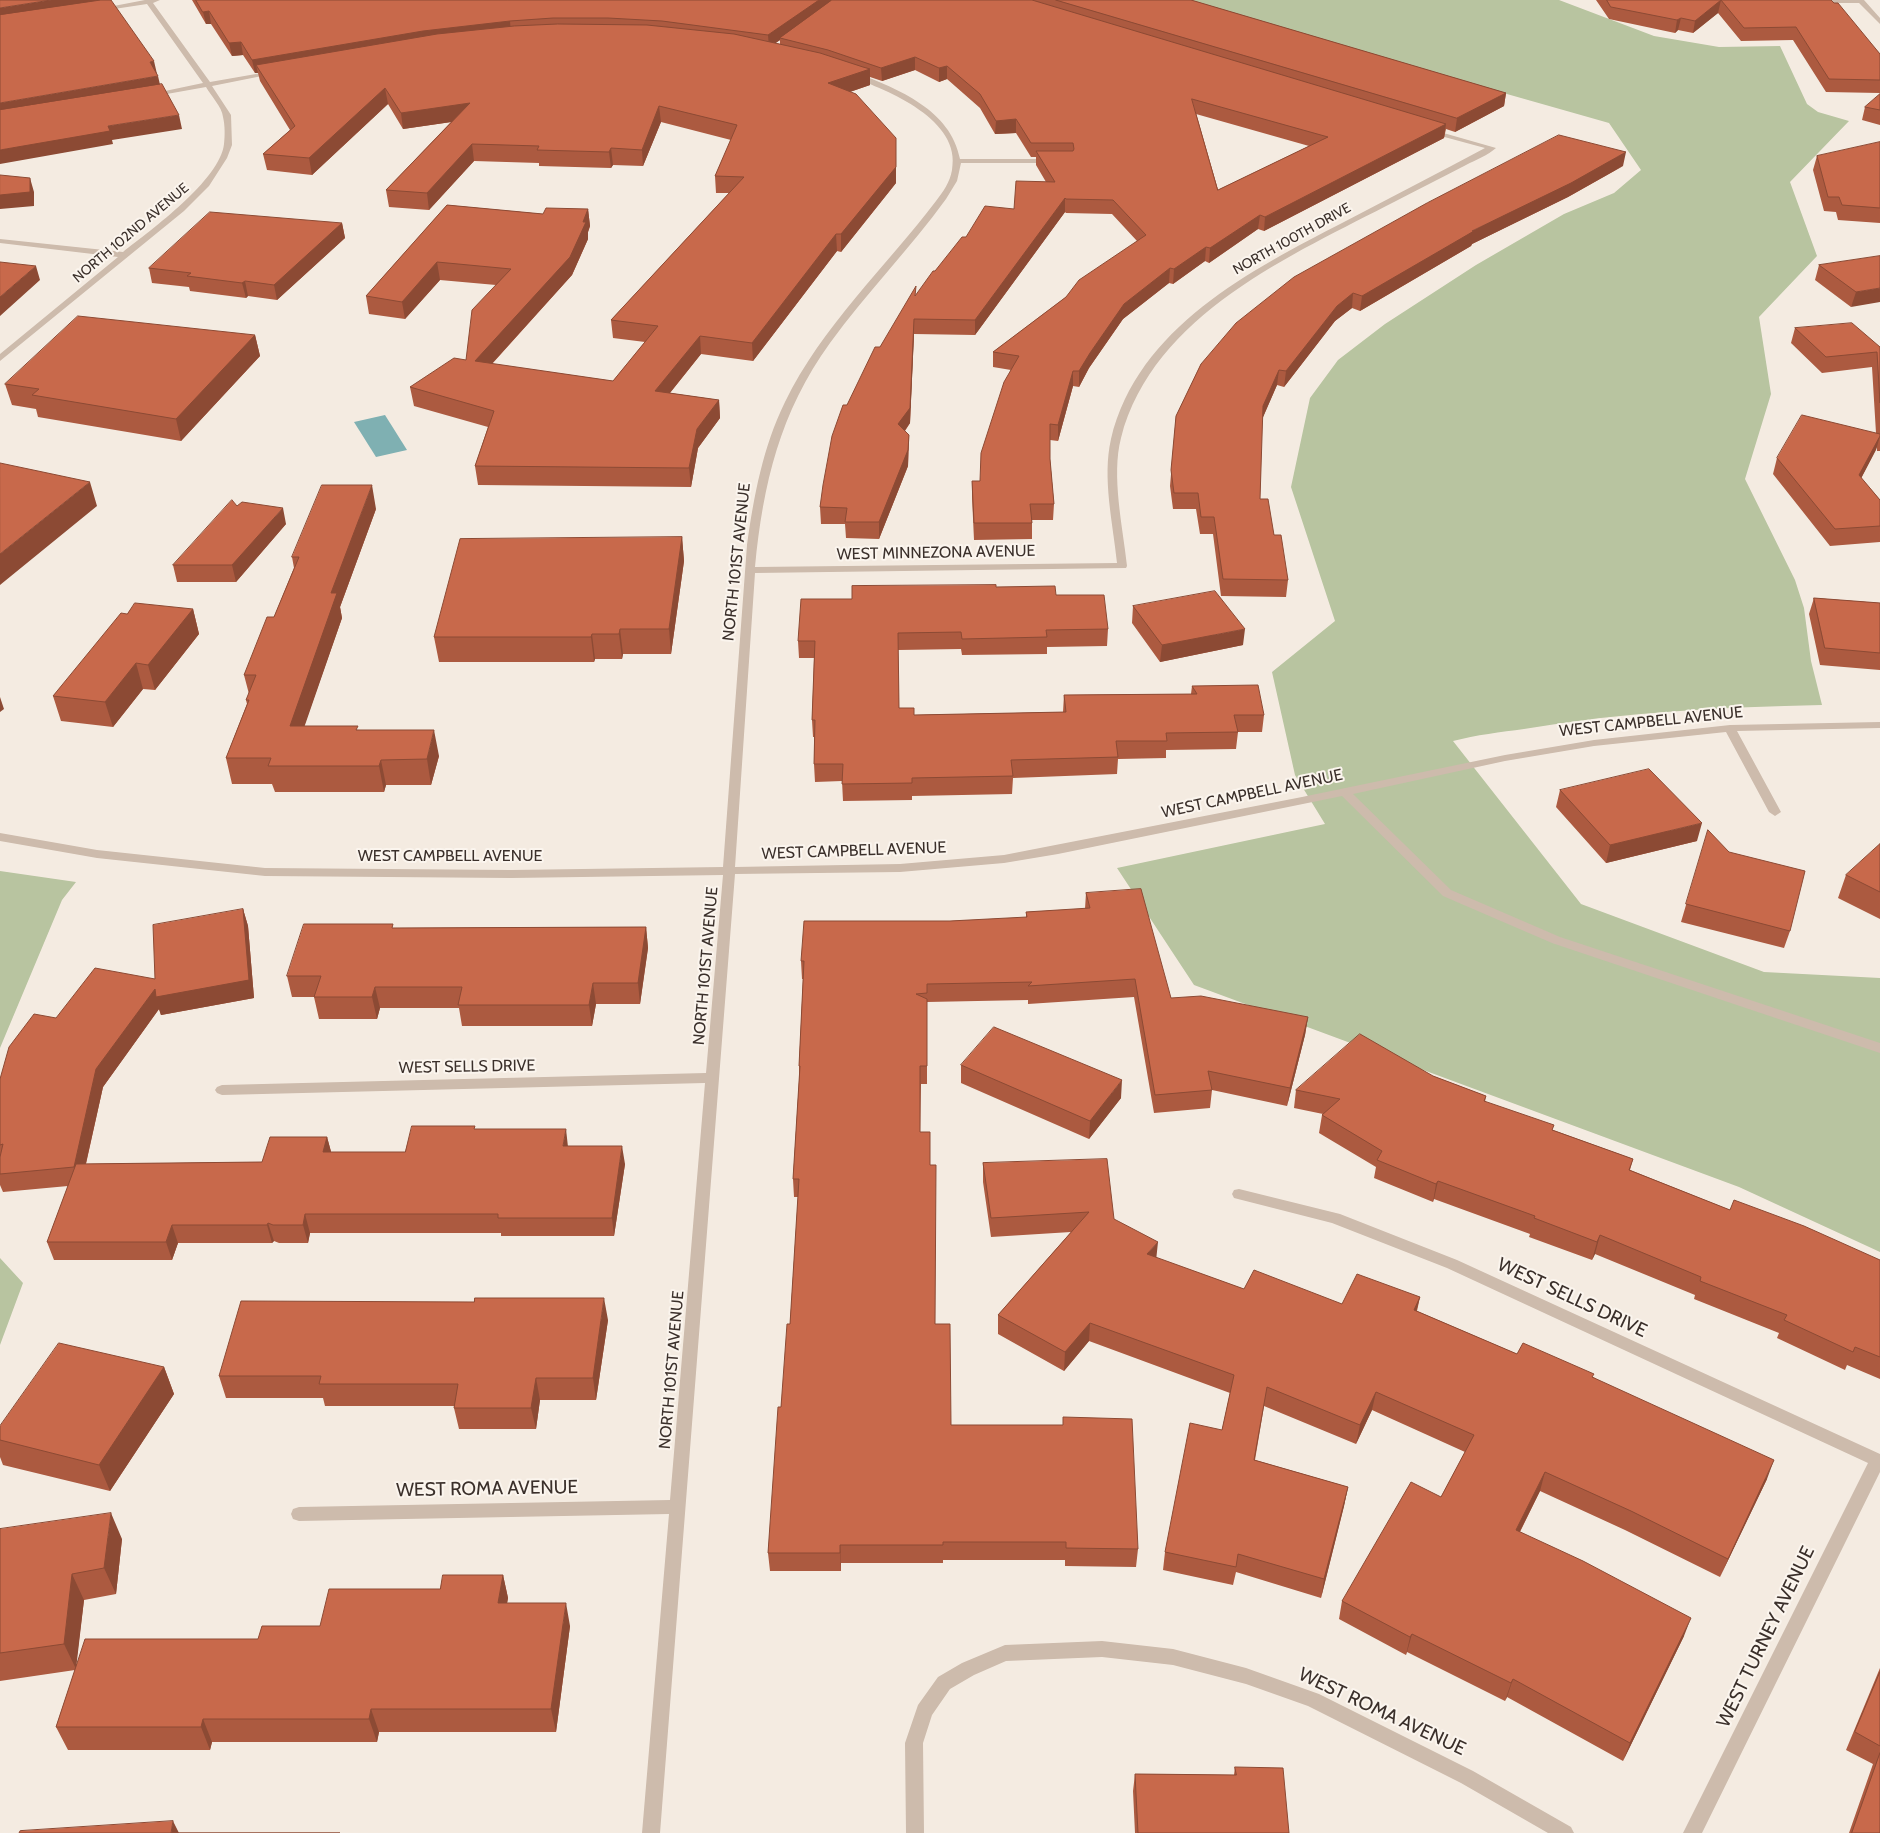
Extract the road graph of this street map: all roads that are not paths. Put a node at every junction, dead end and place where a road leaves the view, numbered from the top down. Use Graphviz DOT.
graph roads {
  1 [pos="1860,0"];
  2 [pos="153,1"];
  3 [pos="1813,1"];
  4 [pos="93,10"];
  5 [pos="1880,22"];
  6 [pos="840,70"];
  7 [pos="284,72"];
  8 [pos="208,85"];
  9 [pos="142,96"];
  10 [pos="1417,126"];
  11 [pos="957,161"];
  12 [pos="1060,161"];
  13 [pos="0,241"];
  14 [pos="125,255"];
  15 [pos="0,358"];
  16 [pos="1122,566"];
  17 [pos="750,570"];
  18 [pos="1880,725"];
  19 [pos="1730,728"];
  20 [pos="1344,792"];
  21 [pos="1775,812"];
  22 [pos="0,837"];
  23 [pos="729,871"];
  24 [pos="1880,1048"];
  25 [pos="713,1078"];
  26 [pos="222,1090"];
  27 [pos="1238,1194"];
  28 [pos="1879,1460"];
  29 [pos="677,1507"];
  30 [pos="299,1514"];
  31 [pos="651,1833"];
  32 [pos="915,1833"];
  33 [pos="1565,1833"];
  34 [pos="1692,1833"];
  1 -- 3 [label="street"];
  1 -- 5 [label="street"];
  2 -- 4 [label="street"];
  2 -- 8 [label="street, NORTH 102ND AVENUE"];
  6 -- 11 [label="street"];
  7 -- 8 [label="street"];
  8 -- 9 [label="street"];
  8 -- 14 [label="street, NORTH 102ND AVENUE"];
  10 -- 16 [label="street, NORTH 100TH DRIVE"];
  11 -- 12 [label="street"];
  11 -- 17 [label="street, NORTH 101ST AVENUE"];
  13 -- 14 [label="street"];
  14 -- 15 [label="street, NORTH 102ND AVENUE"];
  16 -- 17 [label="street, WEST MINNEZONA AVENUE"];
  17 -- 23 [label="street, NORTH 101ST AVENUE"];
  18 -- 19 [label="street, WEST CAMPBELL AVENUE"];
  19 -- 20 [label="street, WEST CAMPBELL AVENUE"];
  19 -- 21 [label="street"];
  20 -- 23 [label="street, WEST CAMPBELL AVENUE"];
  20 -- 24 [label="street"];
  22 -- 23 [label="street, WEST CAMPBELL AVENUE"];
  23 -- 25 [label="street, NORTH 101ST AVENUE"];
  25 -- 26 [label="street, WEST SELLS DRIVE"];
  25 -- 29 [label="street, NORTH 101ST AVENUE"];
  27 -- 28 [label="street, WEST SELLS DRIVE"];
  28 -- 34 [label="street, WEST TURNEY AVENUE"];
  29 -- 30 [label="street, WEST ROMA AVENUE"];
  29 -- 31 [label="street, NORTH 101ST AVENUE"];
  32 -- 33 [label="street, WEST ROMA AVENUE"];
}
